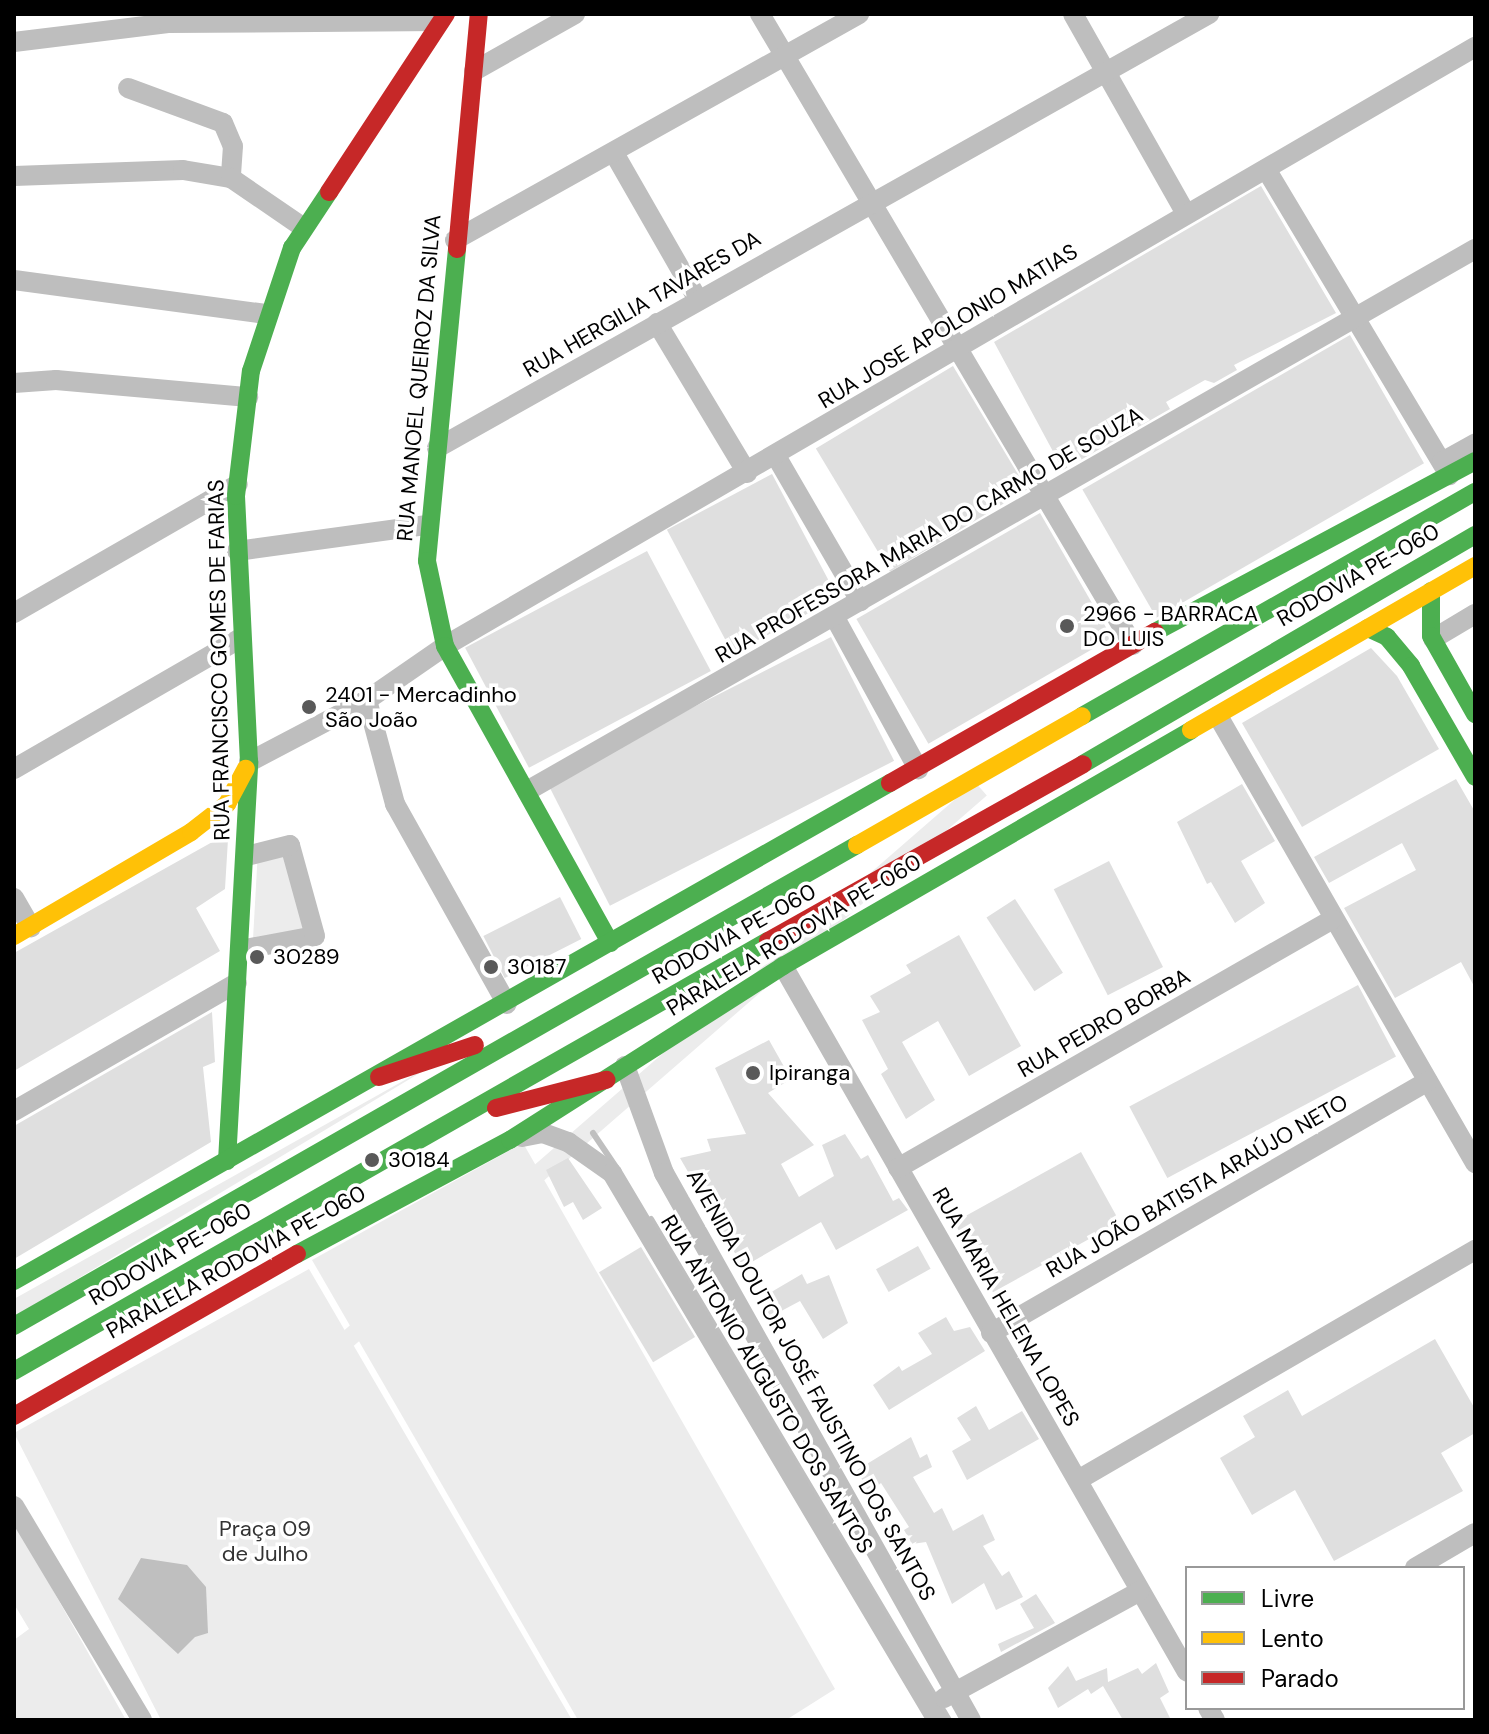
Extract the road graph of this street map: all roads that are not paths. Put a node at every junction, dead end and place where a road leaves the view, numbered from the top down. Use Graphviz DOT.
graph roads {
  1 [pos="479,14"];
  2 [pos="575,14"];
  3 [pos="760,14"];
  4 [pos="859,14"];
  5 [pos="1073,14"];
  6 [pos="1209,14"];
  7 [pos="439,24"];
  8 [pos="14,42"];
  9 [pos="1475,47"];
  10 [pos="784,55"];
  11 [pos="1107,70"];
  12 [pos="474,71"];
  13 [pos="128,88"];
  14 [pos="614,153"];
  15 [pos="1266,169"];
  16 [pos="14,176"];
  17 [pos="231,178"];
  18 [pos="870,201"];
  19 [pos="1185,212"];
  20 [pos="304,228"];
  21 [pos="455,240"];
  22 [pos="1475,249"];
  23 [pos="14,280"];
  24 [pos="697,298"];
  25 [pos="266,314"];
  26 [pos="1354,319"];
  27 [pos="657,323"];
  28 [pos="958,350"];
  29 [pos="14,383"];
  30 [pos="248,397"];
  31 [pos="1475,444"];
  32 [pos="437,448"];
  33 [pos="776,456"];
  34 [pos="1475,461"];
  35 [pos="1445,469"];
  36 [pos="747,473"];
  37 [pos="238,484"];
  38 [pos="1475,492"];
  39 [pos="1045,499"];
  40 [pos="427,525"];
  41 [pos="1475,535"];
  42 [pos="237,551"];
  43 [pos="1475,566"];
  44 [pos="1431,591"];
  45 [pos="860,601"];
  46 [pos="14,613"];
  47 [pos="1475,614"];
  48 [pos="834,616"];
  49 [pos="1368,628"];
  50 [pos="239,639"];
  51 [pos="1433,639"];
  52 [pos="1133,645"];
  53 [pos="445,646"];
  54 [pos="367,700"];
  55 [pos="1475,714"];
  56 [pos="1218,716"];
  57 [pos="956,750"];
  58 [pos="249,762"];
  59 [pos="14,769"];
  60 [pos="918,769"];
  61 [pos="986,771"];
  62 [pos="1475,777"];
  63 [pos="527,791"];
  64 [pos="1008,808"];
  65 [pos="191,832"];
  66 [pos="1005,840"];
  67 [pos="247,848"];
  68 [pos="14,898"];
  69 [pos="1333,919"];
  70 [pos="22,932"];
  71 [pos="610,943"];
  72 [pos="240,950"];
  73 [pos="783,966"];
  74 [pos="237,983"];
  75 [pos="507,1004"];
  76 [pos="545,1022"];
  77 [pos="625,1066"];
  78 [pos="379,1077"];
  79 [pos="606,1080"];
  80 [pos="1428,1081"];
  81 [pos="14,1111"];
  82 [pos="456,1118"];
  83 [pos="510,1140"];
  84 [pos="227,1161"];
  85 [pos="1475,1163"];
  86 [pos="898,1168"];
  87 [pos="1475,1250"];
  88 [pos="14,1281"];
  89 [pos="14,1326"];
  90 [pos="991,1333"];
  91 [pos="14,1371"];
  92 [pos="14,1416"];
  93 [pos="1078,1480"];
  94 [pos="14,1506"];
  95 [pos="1475,1533"];
  96 [pos="1418,1566"];
  97 [pos="1140,1591"];
  98 [pos="1185,1669"];
  99 [pos="942,1703"];
  100 [pos="142,1720"];
  101 [pos="971,1720"];
  1 -- 12 [label="main road, RUA MANOEL QUEIROZ DA SILVA"];
  2 -- 12 [label="street"];
  3 -- 10 [label="street"];
  4 -- 10 [label="street"];
  5 -- 11 [label="street"];
  6 -- 11 [label="street, RUA HERGILIA TAVARES DA"];
  7 -- 8 [label="street"];
  7 -- 12 [label="main road"];
  7 -- 20 [label="main road, RUA FRANCISCO GOMES DE FARIAS"];
  9 -- 15 [label="street, RUA JOSE APOLONIO MATIAS"];
  10 -- 14 [label="street"];
  10 -- 18 [label="street"];
  11 -- 18 [label="street, RUA HERGILIA TAVARES DA"];
  11 -- 19 [label="street"];
  12 -- 21 [label="main road, RUA MANOEL QUEIROZ DA SILVA"];
  13 -- 17 [label="street"];
  14 -- 21 [label="street"];
  14 -- 24 [label="street"];
  15 -- 19 [label="street, RUA JOSE APOLONIO MATIAS"];
  15 -- 26 [label="street"];
  16 -- 17 [label="street"];
  17 -- 20 [label="street"];
  18 -- 24 [label="street, RUA HERGILIA TAVARES DA"];
  18 -- 28 [label="street"];
  19 -- 28 [label="street, RUA JOSE APOLONIO MATIAS"];
  20 -- 25 [label="main road, RUA FRANCISCO GOMES DE FARIAS"];
  21 -- 32 [label="main road, RUA MANOEL QUEIROZ DA SILVA"];
  22 -- 26 [label="street, RUA PROFESSORA MARIA DO CARMO DE SOUZA"];
  23 -- 25 [label="street"];
  24 -- 27 [label="street, RUA HERGILIA TAVARES DA"];
  25 -- 30 [label="main road, RUA FRANCISCO GOMES DE FARIAS"];
  26 -- 35 [label="street"];
  26 -- 39 [label="street, RUA PROFESSORA MARIA DO CARMO DE SOUZA"];
  27 -- 32 [label="street, RUA HERGILIA TAVARES DA"];
  27 -- 36 [label="street"];
  28 -- 33 [label="street, RUA JOSE APOLONIO MATIAS"];
  28 -- 39 [label="street"];
  29 -- 30 [label="street"];
  30 -- 37 [label="main road, RUA FRANCISCO GOMES DE FARIAS"];
  31 -- 35 [label="street"];
  32 -- 40 [label="main road, RUA MANOEL QUEIROZ DA SILVA"];
  33 -- 36 [label="street, RUA JOSE APOLONIO MATIAS"];
  33 -- 45 [label="street"];
  34 -- 35 [label="main road"];
  35 -- 52 [label="main road"];
  36 -- 53 [label="street, RUA JOSE APOLONIO MATIAS"];
  37 -- 42 [label="main road, RUA FRANCISCO GOMES DE FARIAS"];
  37 -- 46 [label="street"];
  38 -- 61 [label="main road, RODOVIA PE-060"];
  39 -- 45 [label="street, RUA PROFESSORA MARIA DO CARMO DE SOUZA"];
  39 -- 52 [label="street"];
  40 -- 42 [label="street"];
  40 -- 53 [label="main road, RUA MANOEL QUEIROZ DA SILVA"];
  41 -- 64 [label="main road, RODOVIA PE-060"];
  42 -- 50 [label="main road, RUA FRANCISCO GOMES DE FARIAS"];
  43 -- 44 [label="main road, PARALELA RODOVIA PE-060"];
  44 -- 49 [label="main road, PARALELA RODOVIA PE-060"];
  44 -- 51 [label="main road"];
  45 -- 48 [label="street, RUA PROFESSORA MARIA DO CARMO DE SOUZA"];
  47 -- 51 [label="street"];
  48 -- 60 [label="street"];
  48 -- 63 [label="street, RUA PROFESSORA MARIA DO CARMO DE SOUZA"];
  49 -- 56 [label="main road, PARALELA RODOVIA PE-060"];
  49 -- 62 [label="main road"];
  50 -- 58 [label="main road, RUA FRANCISCO GOMES DE FARIAS"];
  50 -- 59 [label="street"];
  51 -- 55 [label="main road"];
  52 -- 57 [label="main road"];
  53 -- 54 [label="street, RUA JOSE APOLONIO MATIAS"];
  53 -- 63 [label="main road, RUA MANOEL QUEIROZ DA SILVA"];
  54 -- 58 [label="street, RUA JOSE APOLONIO MATIAS"];
  54 -- 75 [label="street"];
  56 -- 66 [label="main road, PARALELA RODOVIA PE-060"];
  56 -- 69 [label="street"];
  57 -- 60 [label="main road"];
  57 -- 61 [label="main road"];
  58 -- 65 [label="main road"];
  58 -- 67 [label="main road, RUA FRANCISCO GOMES DE FARIAS"];
  60 -- 71 [label="main road"];
  61 -- 64 [label="main road"];
  61 -- 76 [label="main road, RODOVIA PE-060"];
  63 -- 71 [label="main road, RUA MANOEL QUEIROZ DA SILVA"];
  64 -- 66 [label="main road"];
  64 -- 82 [label="main road, RODOVIA PE-060"];
  65 -- 67 [label="main road"];
  65 -- 70 [label="main road"];
  66 -- 73 [label="main road, PARALELA RODOVIA PE-060"];
  67 -- 72 [label="main road, RUA FRANCISCO GOMES DE FARIAS"];
  67 -- 72 [label="street"];
  68 -- 70 [label="street"];
  69 -- 80 [label="street"];
  69 -- 86 [label="street, RUA PEDRO BORBA"];
  71 -- 75 [label="main road"];
  72 -- 74 [label="main road, RUA FRANCISCO GOMES DE FARIAS"];
  73 -- 77 [label="main road, PARALELA RODOVIA PE-060"];
  73 -- 86 [label="street, RUA MARIA HELENA LOPES"];
  74 -- 81 [label="street"];
  74 -- 84 [label="main road, RUA FRANCISCO GOMES DE FARIAS"];
  75 -- 78 [label="main road"];
  76 -- 78 [label="main road"];
  76 -- 89 [label="main road, RODOVIA PE-060"];
  77 -- 79 [label="main road, PARALELA RODOVIA PE-060"];
  77 -- 99 [label="street, AVENIDA DOUTOR JOSÉ FAUSTINO DOS SANTOS"];
  78 -- 84 [label="main road"];
  79 -- 82 [label="main road"];
  79 -- 83 [label="main road, PARALELA RODOVIA PE-060"];
  80 -- 85 [label="street"];
  80 -- 90 [label="street, RUA JOÃO BATISTA ARAÚJO NETO"];
  82 -- 91 [label="main road, RODOVIA PE-060"];
  83 -- 92 [label="main road, PARALELA RODOVIA PE-060"];
  83 -- 99 [label="street, RUA ANTONIO AUGUSTO DOS SANTOS"];
  84 -- 88 [label="main road"];
  86 -- 90 [label="street, RUA MARIA HELENA LOPES"];
  87 -- 93 [label="street"];
  90 -- 93 [label="street, RUA MARIA HELENA LOPES"];
  93 -- 97 [label="street, RUA MARIA HELENA LOPES"];
  94 -- 100 [label="street"];
  95 -- 96 [label="street"];
  97 -- 98 [label="street, RUA MARIA HELENA LOPES"];
  97 -- 99 [label="street"];
  99 -- 101 [label="street, AVENIDA DOUTOR JOSÉ FAUSTINO DOS SANTOS"];
}
